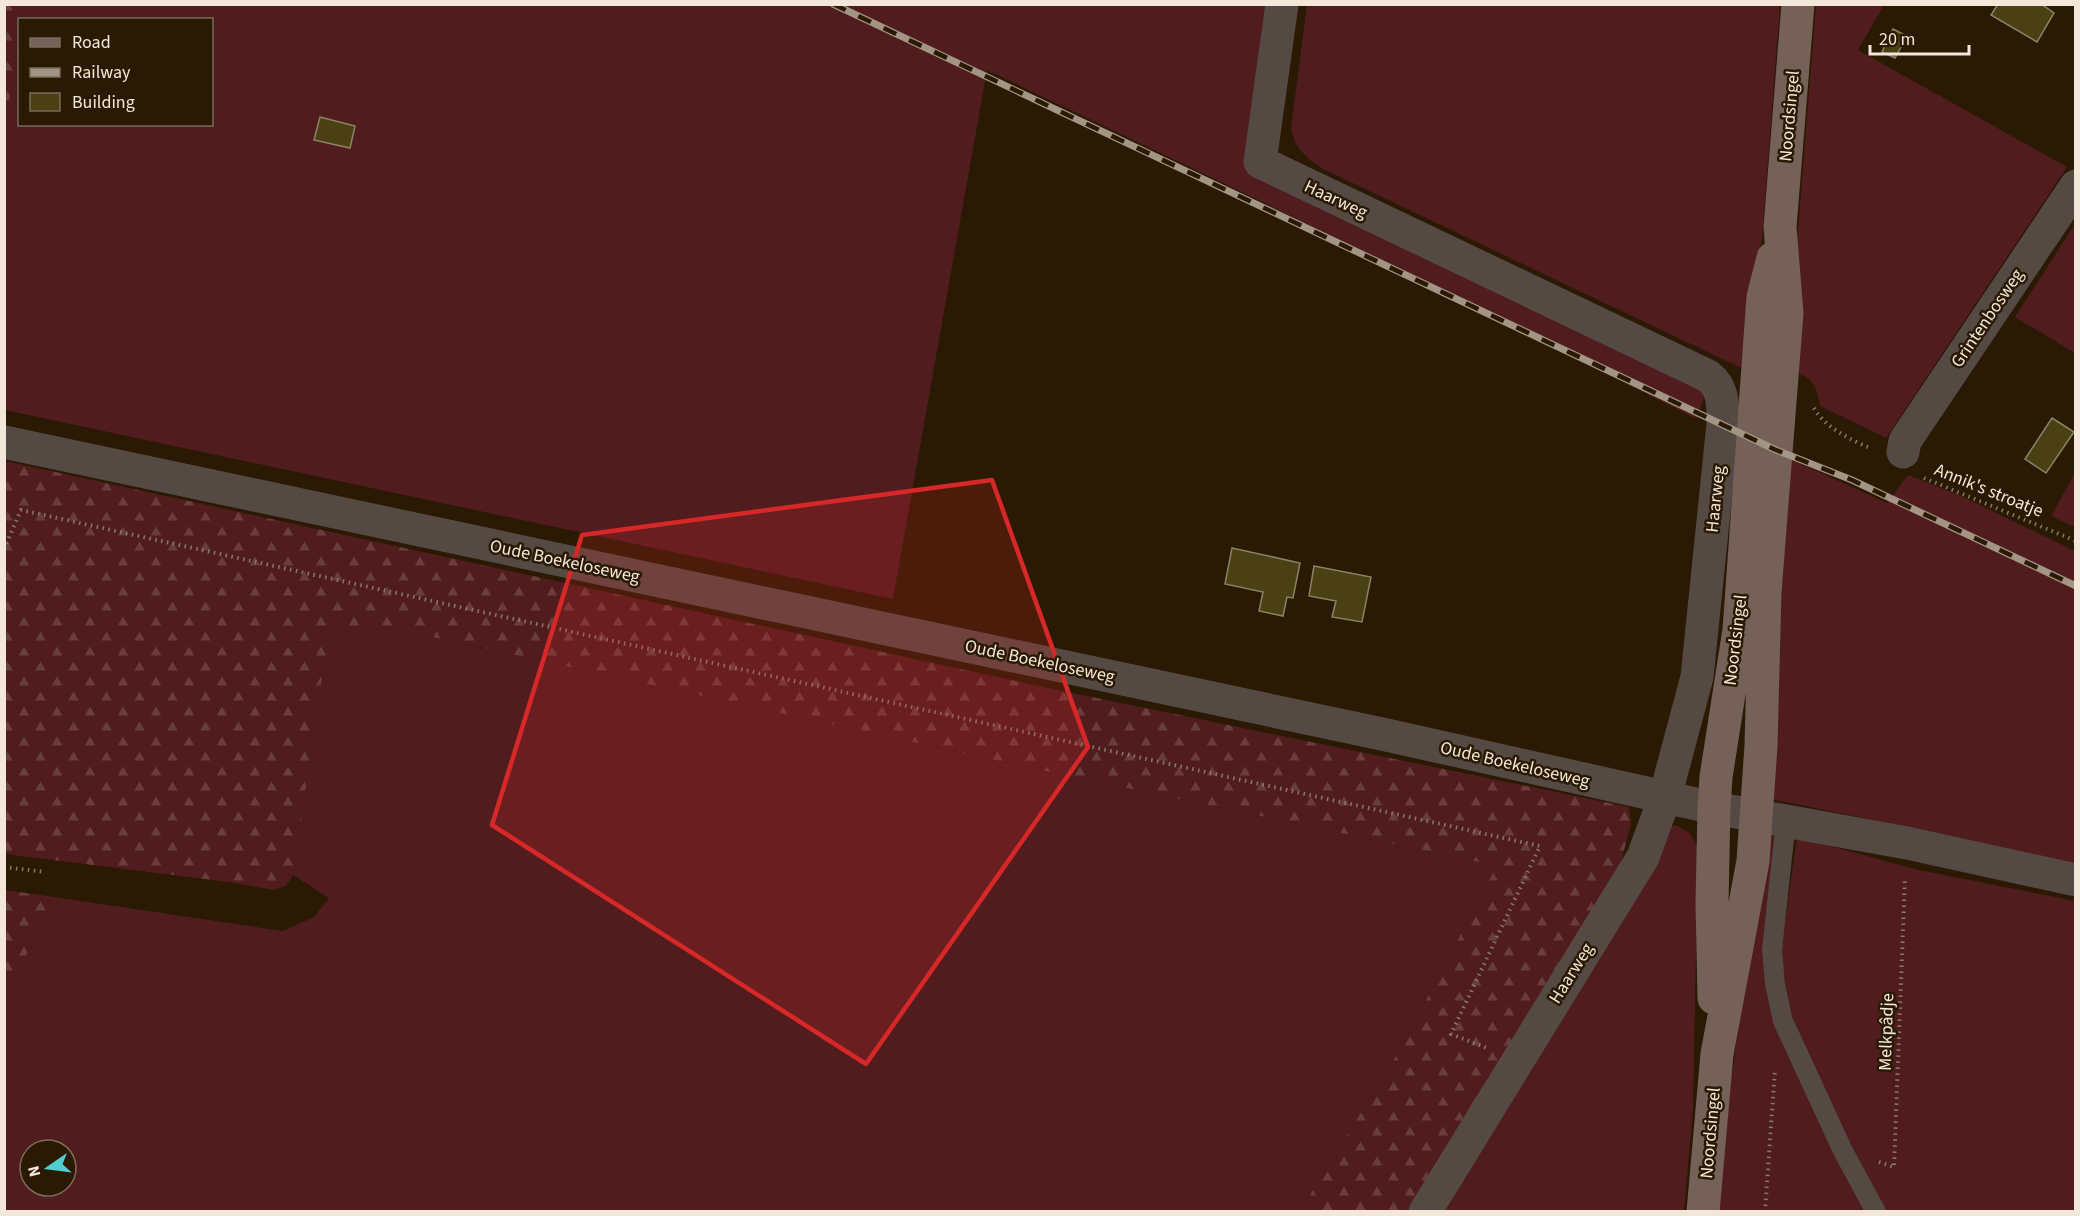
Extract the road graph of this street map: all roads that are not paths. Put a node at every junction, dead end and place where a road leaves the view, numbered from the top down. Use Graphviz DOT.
graph roads {
  1 [pos="1282,4"];
  2 [pos="1798,4"];
  3 [pos="2076,186"];
  4 [pos="1780,227"];
  5 [pos="4,442"];
  6 [pos="1903,452"];
  7 [pos="1665,797"];
  8 [pos="1714,808"];
  9 [pos="1771,817"];
  10 [pos="2076,880"];
  11 [pos="1717,1054"];
  12 [pos="1425,1212"];
  13 [pos="1703,1212"];
  14 [pos="1876,1212"];
  1 -- 7 [label="street, Haarweg"];
  2 -- 4 [label="main road, Noordsingel"];
  3 -- 6 [label="street, Grintenbosweg"];
  4 -- 8 [label="main road, Noordsingel"];
  4 -- 9 [label="main road, Noordsingel"];
  5 -- 7 [label="street, Oude Boekeloseweg"];
  7 -- 8 [label="street, Oude Boekeloseweg"];
  7 -- 12 [label="street, Haarweg"];
  8 -- 9 [label="street, Oude Boekeloseweg"];
  8 -- 11 [label="main road, Noordsingel"];
  9 -- 10 [label="street, Oude Boekeloseweg"];
  9 -- 11 [label="main road, Noordsingel"];
  9 -- 14 [label="lane"];
  11 -- 13 [label="main road, Noordsingel"];
}
